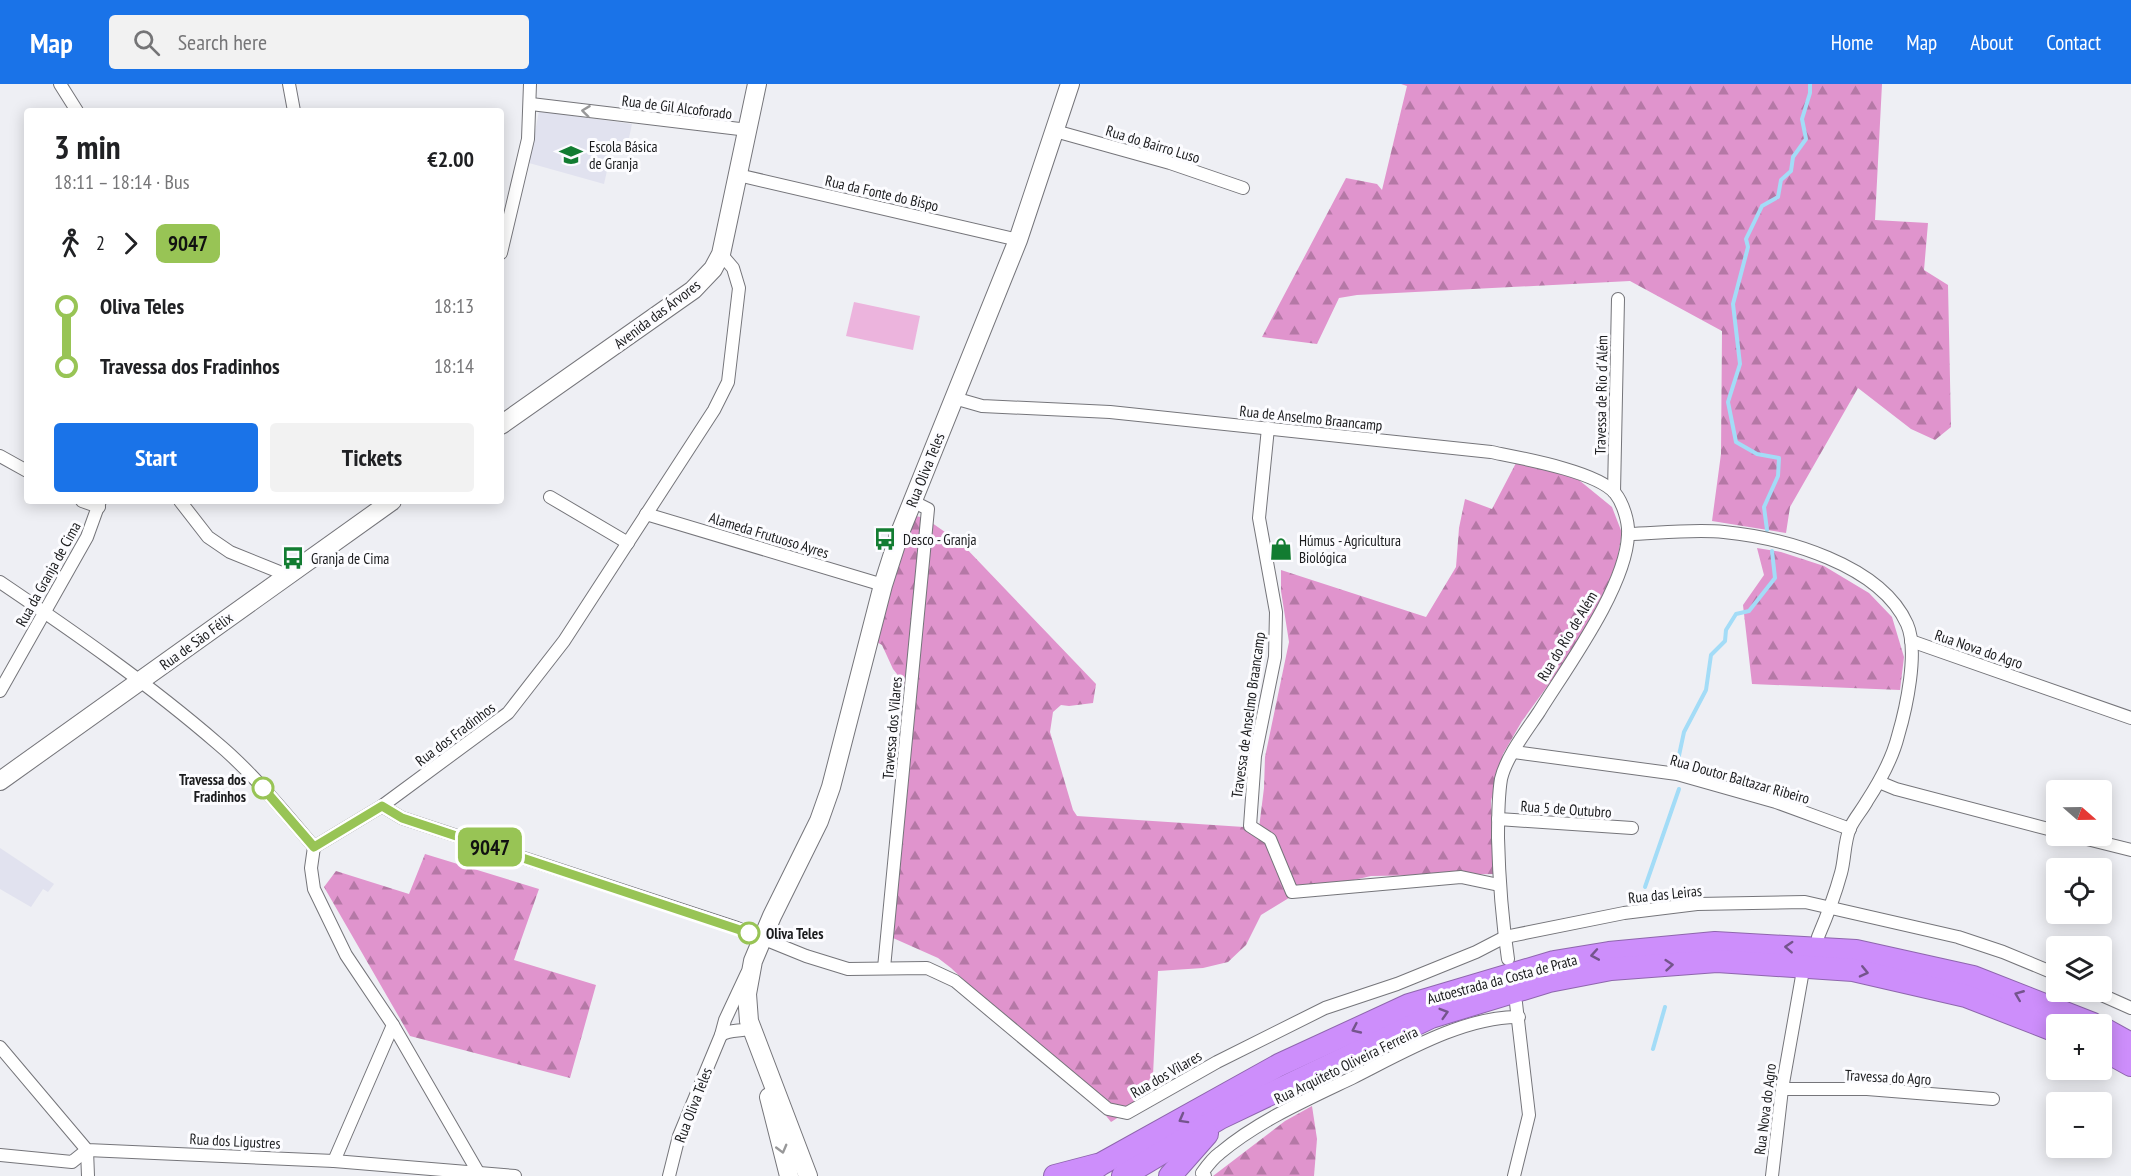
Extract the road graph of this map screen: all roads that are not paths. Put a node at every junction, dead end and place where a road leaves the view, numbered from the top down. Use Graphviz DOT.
graph roads {
  1 [pos="60,84"];
  2 [pos="289,84"];
  3 [pos="530,84"];
  4 [pos="757,84"];
  5 [pos="1070,84"];
  6 [pos="531,104"];
  7 [pos="76,108"];
  8 [pos="293,108"];
  9 [pos="748,130"];
  10 [pos="1055,131"];
  11 [pos="738,175"];
  12 [pos="1242,188"];
  13 [pos="505,218"];
  14 [pos="1018,240"];
  15 [pos="721,254"];
  16 [pos="1618,299"];
  17 [pos="954,398"];
  18 [pos="504,423"];
  19 [pos="1268,428"];
  20 [pos="0,456"];
  21 [pos="24,469"];
  22 [pos="1614,492"];
  23 [pos="550,497"];
  24 [pos="912,501"];
  25 [pos="99,504"];
  26 [pos="182,504"];
  27 [pos="388,504"];
  28 [pos="646,513"];
  29 [pos="1628,534"];
  30 [pos="628,543"];
  31 [pos="287,575"];
  32 [pos="0,582"];
  33 [pos="883,585"];
  34 [pos="44,612"];
  35 [pos="1911,641"];
  36 [pos="140,682"];
  37 [pos="0,691"];
  38 [pos="2131,718"];
  39 [pos="1514,752"];
  40 [pos="0,781"];
  41 [pos="1879,782"];
  42 [pos="382,806"];
  43 [pos="1498,819"];
  44 [pos="1632,828"];
  45 [pos="2046,828"];
  46 [pos="1850,829"];
  47 [pos="2112,845"];
  48 [pos="314,847"];
  49 [pos="2131,850"];
  50 [pos="1499,885"];
  51 [pos="1831,906"];
  52 [pos="1505,937"];
  53 [pos="1818,937"];
  54 [pos="762,939"];
  55 [pos="1508,959"];
  56 [pos="753,961"];
  57 [pos="884,968"];
  58 [pos="2046,970"];
  59 [pos="1802,976"];
  60 [pos="2112,1000"];
  61 [pos="1516,1003"];
  62 [pos="2131,1008"];
  63 [pos="2067,1014"];
  64 [pos="1519,1017"];
  65 [pos="750,1023"];
  66 [pos="393,1025"];
  67 [pos="2046,1027"];
  68 [pos="722,1030"];
  69 [pos="2112,1034"];
  70 [pos="2131,1044"];
  71 [pos="0,1047"];
  72 [pos="759,1051"];
  73 [pos="2112,1055"];
  74 [pos="2131,1065"];
  75 [pos="1782,1089"];
  76 [pos="1993,1099"];
  77 [pos="1220,1118"];
  78 [pos="87,1150"];
  79 [pos="0,1155"];
  80 [pos="334,1161"];
  81 [pos="1093,1170"];
  82 [pos="478,1172"];
  83 [pos="430,1173"];
  84 [pos="1203,1175"];
  85 [pos="88,1176"];
  86 [pos="515,1176"];
  87 [pos="669,1176"];
  88 [pos="789,1176"];
  89 [pos="808,1176"];
  90 [pos="1055,1176"];
  91 [pos="1123,1176"];
  92 [pos="1170,1176"];
  93 [pos="1514,1176"];
  94 [pos="1772,1176"];
  1 -- 7 [label="street"];
  2 -- 8 [label="street"];
  3 -- 6 [label="street"];
  4 -- 9 [label="main road, Avenida das Árvores"];
  5 -- 10 [label="main road, Rua Oliva Teles"];
  9 -- 6 [label="street, Rua de Gil Alcoforado, one-way"];
  6 -- 13 [label="street"];
  9 -- 11 [label="main road, Avenida das Árvores"];
  10 -- 12 [label="street, Rua do Bairro Luso"];
  10 -- 14 [label="main road, Rua Oliva Teles"];
  11 -- 14 [label="street, Rua da Fonte do Bispo"];
  11 -- 15 [label="main road, Avenida das Árvores"];
  14 -- 17 [label="main road, Rua Oliva Teles"];
  15 -- 18 [label="main road, Avenida das Árvores"];
  15 -- 28 [label="street, Rua dos Fradinhos"];
  16 -- 22 [label="street, Travessa de Rio d´Além"];
  17 -- 19 [label="street, Rua de Anselmo Braancamp"];
  17 -- 24 [label="main road, Rua Oliva Teles"];
  19 -- 22 [label="street, Rua de Anselmo Braancamp"];
  19 -- 50 [label="street, Travessa de Anselmo Braancamp"];
  20 -- 21 [label="street"];
  22 -- 29 [label="street"];
  23 -- 30 [label="street"];
  24 -- 33 [label="main road, Rua Oliva Teles"];
  24 -- 57 [label="street, Travessa dos Vilares"];
  25 -- 34 [label="street, Rua da Granja de Cima"];
  26 -- 31 [label="street"];
  27 -- 31 [label="main road, Rua de São Félix"];
  28 -- 30 [label="street, Rua dos Fradinhos"];
  28 -- 33 [label="street, Alameda Frutuoso Ayres"];
  29 -- 35 [label="street"];
  29 -- 39 [label="street, Rua do Rio de Além"];
  30 -- 42 [label="street, Rua dos Fradinhos"];
  31 -- 36 [label="main road, Rua de São Félix"];
  32 -- 34 [label="street"];
  33 -- 54 [label="main road, Rua Oliva Teles"];
  34 -- 36 [label="street"];
  34 -- 37 [label="street, Rua da Granja de Cima"];
  35 -- 38 [label="street, Rua Nova do Agro"];
  35 -- 41 [label="street, Rua Nova do Agro"];
  36 -- 40 [label="main road, Rua de São Félix"];
  36 -- 48 [label="street"];
  39 -- 43 [label="street, Rua do Rio de Além"];
  39 -- 46 [label="street, Rua Doutor Baltazar Ribeiro"];
  41 -- 45 [label="street"];
  41 -- 46 [label="street, Rua Nova do Agro"];
  42 -- 48 [label="street, Rua dos Fradinhos"];
  42 -- 54 [label="street, Rua dos Vilares"];
  43 -- 44 [label="street, Rua 5 de Outubro"];
  43 -- 50 [label="street, Rua do Rio de Além"];
  46 -- 51 [label="street, Rua Nova do Agro"];
  47 -- 49 [label="street"];
  48 -- 66 [label="street"];
  50 -- 52 [label="street, Rua do Rio de Além"];
  51 -- 52 [label="street, Rua das Leiras"];
  51 -- 53 [label="street, Rua Nova do Agro"];
  51 -- 58 [label="street, Rua das Leiras"];
  52 -- 55 [label="street, Rua do Rio de Além"];
  52 -- 57 [label="street, Rua dos Vilares"];
  54 -- 56 [label="main road, Rua Oliva Teles"];
  54 -- 57 [label="street, Rua dos Vilares"];
  56 -- 65 [label="main road, Rua Oliva Teles"];
  56 -- 68 [label="street, Rua Oliva Teles"];
  59 -- 75 [label="street, Rua Nova do Agro"];
  60 -- 62 [label="street"];
  61 -- 64 [label="street"];
  63 -- 81 [label="highway, Autoestrada da Costa de Prata, one-way"];
  64 -- 84 [label="street, Rua Arquiteto Oliveira Ferreira"];
  64 -- 93 [label="street"];
  65 -- 68 [label="street"];
  65 -- 72 [label="main road, Rua Oliva Teles"];
  66 -- 80 [label="street"];
  66 -- 82 [label="street"];
  77 -- 67 [label="highway, Autoestrada da Costa de Prata, one-way"];
  68 -- 87 [label="street, Rua Oliva Teles"];
  69 -- 70 [label="highway"];
  71 -- 78 [label="street"];
  72 -- 88 [label="main road, Rua Oliva Teles, one-way"];
  72 -- 89 [label="main road, Rua Oliva Teles"];
  73 -- 74 [label="highway"];
  75 -- 76 [label="street, Travessa do Agro"];
  75 -- 94 [label="street, Rua Nova do Agro"];
  77 -- 91 [label="highway, Autoestrada da Costa de Prata"];
  77 -- 92 [label="highway"];
  78 -- 79 [label="street"];
  78 -- 80 [label="street, Rua dos Ligustres"];
  78 -- 85 [label="street"];
  80 -- 83 [label="street, Rua dos Ligustres"];
  81 -- 90 [label="highway, Autoestrada da Costa de Prata"];
  82 -- 83 [label="street, Rua dos Ligustres"];
  82 -- 86 [label="street, Rua dos Ligustres"];
}
